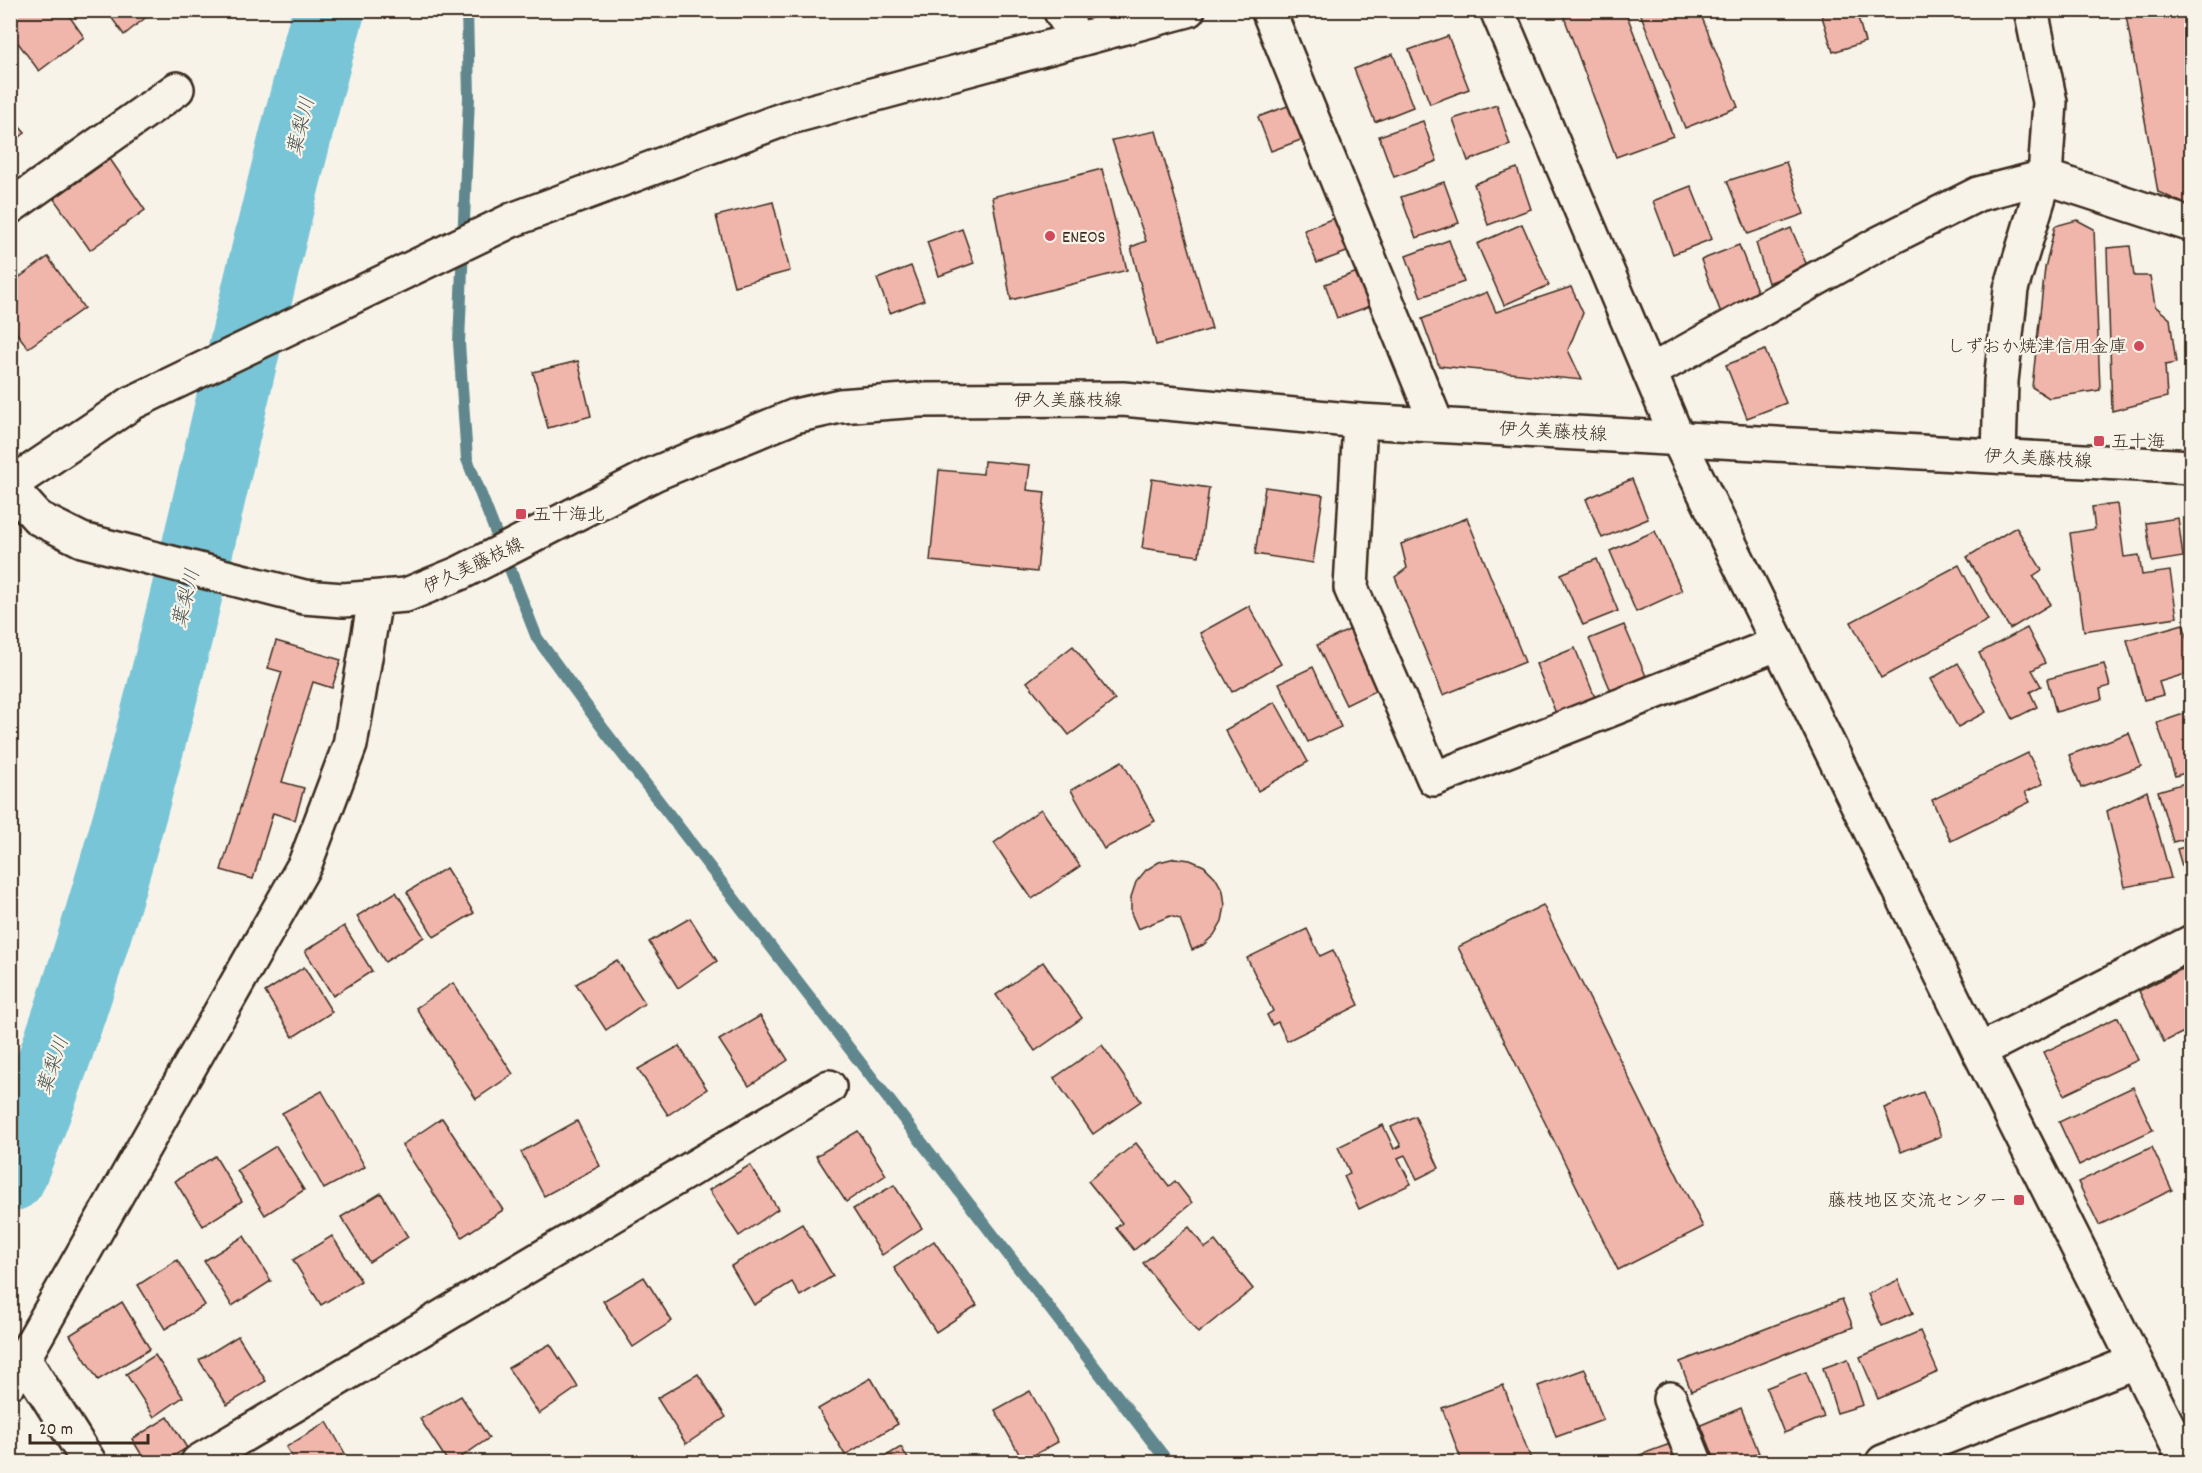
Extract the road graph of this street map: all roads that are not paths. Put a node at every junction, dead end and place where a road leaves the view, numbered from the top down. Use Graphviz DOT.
graph roads {
  1 [pos="1060,10"];
  2 [pos="1188,10"];
  3 [pos="1269,10"];
  4 [pos="1497,10"];
  5 [pos="2031,10"];
  6 [pos="1077,39"];
  7 [pos="177,89"];
  8 [pos="2045,177"];
  9 [pos="10,207"];
  10 [pos="2192,225"];
  11 [pos="1650,372"];
  12 [pos="1360,421"];
  13 [pos="1437,425"];
  14 [pos="1677,437"];
  15 [pos="1999,456"];
  16 [pos="2190,473"];
  17 [pos="10,486"];
  18 [pos="375,599"];
  19 [pos="1777,644"];
  20 [pos="2192,942"];
  21 [pos="1978,1051"];
  22 [pos="829,1087"];
  23 [pos="2134,1362"];
  24 [pos="17,1371"];
  25 [pos="1670,1399"];
  26 [pos="89,1462"];
  27 [pos="198,1462"];
  28 [pos="1695,1462"];
  29 [pos="1883,1462"];
  30 [pos="2186,1462"];
  1 -- 6 [label="street"];
  2 -- 6 [label="street, 伊久美藤枝線"];
  3 -- 13 [label="street"];
  4 -- 11 [label="street"];
  5 -- 8 [label="street"];
  6 -- 17 [label="street, 伊久美藤枝線"];
  7 -- 9 [label="street"];
  8 -- 10 [label="street"];
  8 -- 11 [label="street"];
  8 -- 15 [label="street"];
  11 -- 14 [label="street"];
  12 -- 13 [label="street, 伊久美藤枝線"];
  12 -- 18 [label="street, 伊久美藤枝線"];
  12 -- 19 [label="street"];
  13 -- 14 [label="street, 伊久美藤枝線"];
  14 -- 15 [label="street, 伊久美藤枝線"];
  14 -- 19 [label="street"];
  15 -- 16 [label="street, 伊久美藤枝線"];
  17 -- 18 [label="street, 伊久美藤枝線"];
  18 -- 24 [label="street"];
  19 -- 21 [label="street"];
  20 -- 21 [label="street"];
  21 -- 23 [label="street"];
  22 -- 27 [label="street"];
  23 -- 29 [label="street"];
  23 -- 30 [label="street"];
  24 -- 26 [label="street"];
  25 -- 28 [label="street"];
}
